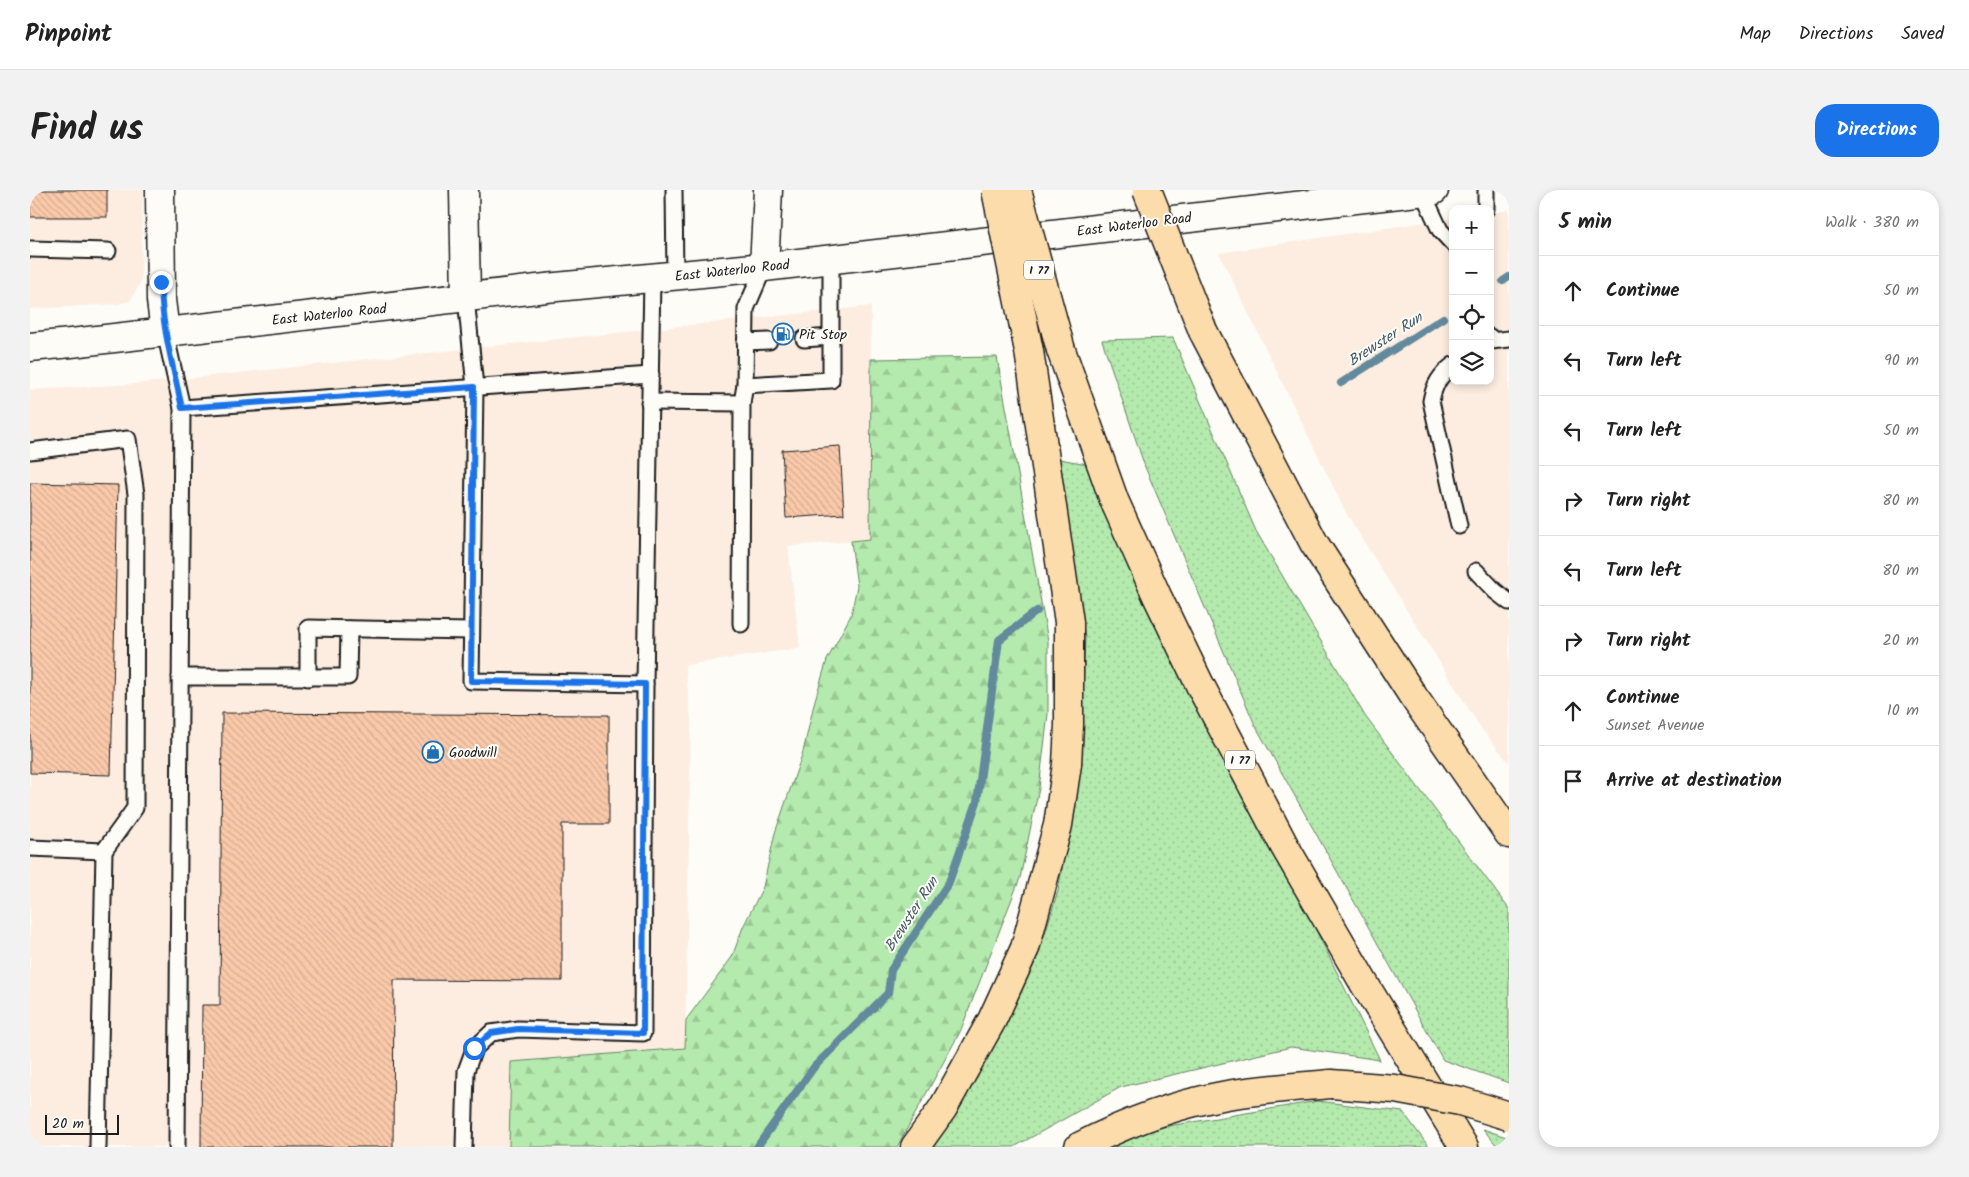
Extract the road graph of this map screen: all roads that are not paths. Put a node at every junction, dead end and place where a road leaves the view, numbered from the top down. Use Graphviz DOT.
graph roads {
  1 [pos="160,190"];
  2 [pos="464,190"];
  3 [pos="674,190"];
  4 [pos="768,190"];
  5 [pos="996,190"];
  6 [pos="1017,190"];
  7 [pos="1147,190"];
  8 [pos="1486,190"];
  9 [pos="1428,191"];
  10 [pos="1302,197"];
  11 [pos="1486,205"];
  12 [pos="1449,240"];
  13 [pos="30,249"];
  14 [pos="108,251"];
  15 [pos="831,259"];
  16 [pos="764,267"];
  17 [pos="664,277"];
  18 [pos="466,298"];
  19 [pos="165,332"];
  20 [pos="831,337"];
  21 [pos="804,339"];
  22 [pos="1509,339"];
  23 [pos="1494,340"];
  24 [pos="769,341"];
  25 [pos="746,342"];
  26 [pos="30,346"];
  27 [pos="1449,368"];
  28 [pos="651,375"];
  29 [pos="745,385"];
  30 [pos="474,387"];
  31 [pos="649,402"];
  32 [pos="742,403"];
  33 [pos="182,408"];
  34 [pos="30,451"];
  35 [pos="1459,526"];
  36 [pos="1476,572"];
  37 [pos="1509,602"];
  38 [pos="741,624"];
  39 [pos="349,629"];
  40 [pos="471,631"];
  41 [pos="180,677"];
  42 [pos="308,678"];
  43 [pos="645,684"];
  44 [pos="1509,834"];
  45 [pos="30,848"];
  46 [pos="104,851"];
  47 [pos="1509,1116"];
  48 [pos="98,1147"];
  49 [pos="177,1147"];
  50 [pos="464,1147"];
  51 [pos="915,1147"];
  52 [pos="1079,1147"];
  53 [pos="1464,1147"];
  1 -- 19 [label="main road"];
  2 -- 18 [label="main road"];
  3 -- 17 [label="lane"];
  4 -- 16 [label="main road"];
  5 -- 51 [label="highway, bridge"];
  6 -- 53 [label="highway, I 77, bridge"];
  7 -- 44 [label="highway, bridge"];
  8 -- 11 [label="lane"];
  9 -- 10 [label="main road, East Waterloo Road"];
  9 -- 12 [label="lane"];
  10 -- 15 [label="main road, East Waterloo Road"];
  13 -- 14 [label="lane"];
  15 -- 16 [label="main road, East Waterloo Road"];
  15 -- 20 [label="lane"];
  16 -- 17 [label="main road, East Waterloo Road"];
  16 -- 25 [label="lane"];
  17 -- 18 [label="main road, East Waterloo Road"];
  17 -- 28 [label="lane"];
  18 -- 19 [label="main road, East Waterloo Road"];
  18 -- 30 [label="lane"];
  19 -- 26 [label="main road, East Waterloo Road"];
  19 -- 33 [label="lane"];
  20 -- 21 [label="lane"];
  20 -- 29 [label="lane"];
  22 -- 23 [label="lane"];
  24 -- 25 [label="lane"];
  25 -- 29 [label="lane"];
  27 -- 35 [label="lane"];
  28 -- 30 [label="lane"];
  28 -- 31 [label="lane"];
  29 -- 32 [label="lane"];
  30 -- 33 [label="lane"];
  30 -- 40 [label="lane"];
  31 -- 32 [label="lane"];
  31 -- 43 [label="lane"];
  32 -- 38 [label="lane"];
  33 -- 41 [label="lane"];
  34 -- 46 [label="lane"];
  36 -- 37 [label="lane"];
  39 -- 40 [label="lane"];
  39 -- 42 [label="lane"];
  39 -- 42 [label="lane"];
  40 -- 43 [label="lane"];
  41 -- 42 [label="lane"];
  41 -- 49 [label="lane"];
  43 -- 50 [label="lane"];
  45 -- 46 [label="lane"];
  46 -- 48 [label="lane"];
  47 -- 52 [label="highway, bridge"];
}
